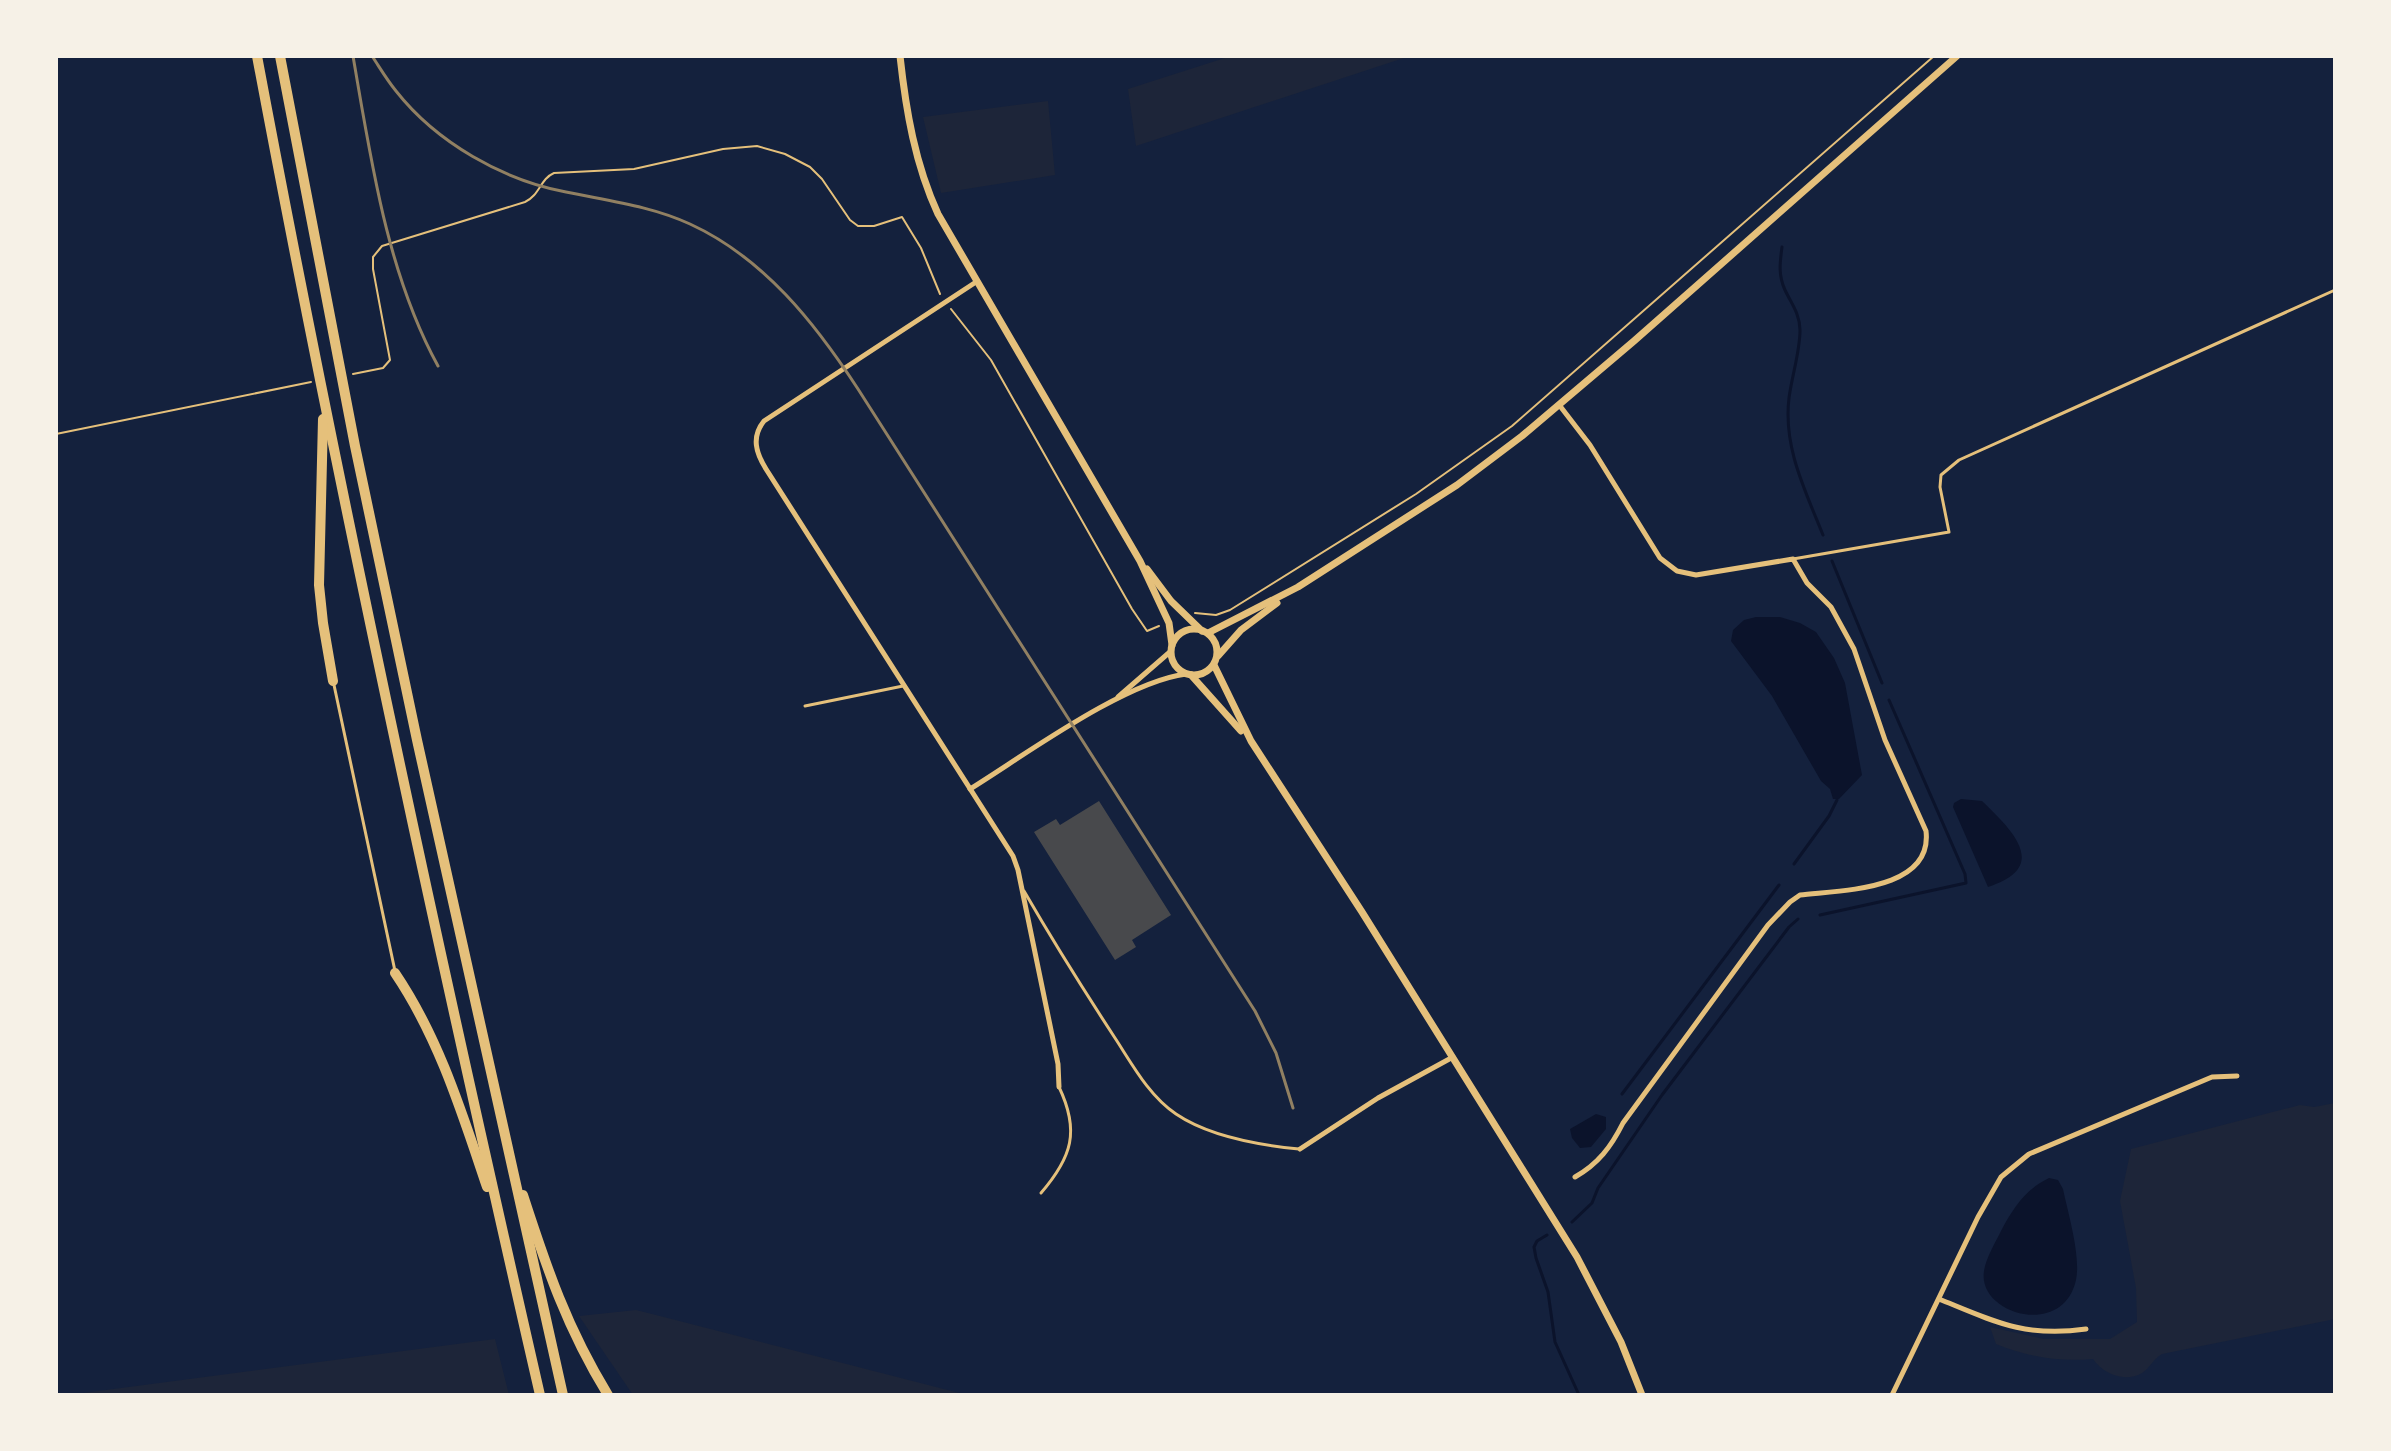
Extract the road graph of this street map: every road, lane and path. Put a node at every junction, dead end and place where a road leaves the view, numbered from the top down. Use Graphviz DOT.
graph roads {
  1 [pos="257,56"];
  2 [pos="280,56"];
  3 [pos="900,56"];
  4 [pos="1934,56"];
  5 [pos="1957,56"];
  6 [pos="976,282"];
  7 [pos="2335,290"];
  8 [pos="945,301"];
  9 [pos="376,369"];
  10 [pos="280,389"];
  11 [pos="323,397"];
  12 [pos="1560,406"];
  13 [pos="56,434"];
  14 [pos="1793,559"];
  15 [pos="1140,561"];
  16 [pos="1298,587"];
  17 [pos="1187,616"];
  18 [pos="1169,623"];
  19 [pos="1205,632"];
  20 [pos="1172,648"];
  21 [pos="1217,656"];
  22 [pos="1214,665"];
  23 [pos="1188,675"];
  24 [pos="333,681"];
  25 [pos="903,686"];
  26 [pos="1115,700"];
  27 [pos="805,706"];
  28 [pos="1251,741"];
  29 [pos="970,789"];
  30 [pos="1021,884"];
  31 [pos="395,973"];
  32 [pos="1454,1056"];
  33 [pos="2237,1076"];
  34 [pos="1059,1087"];
  35 [pos="500,1121"];
  36 [pos="1300,1149"];
  37 [pos="1575,1177"];
  38 [pos="1041,1193"];
  39 [pos="507,1248"];
  40 [pos="1939,1299"];
  41 [pos="2086,1329"];
  42 [pos="540,1395"];
  43 [pos="563,1395"];
  44 [pos="608,1395"];
  45 [pos="1642,1395"];
  46 [pos="1892,1395"];
  1 -- 11 [label="highway"];
  2 -- 35 [label="highway"];
  3 -- 6 [label="street"];
  4 -- 17 [label="path"];
  5 -- 12 [label="street"];
  6 -- 8 [label="street"];
  6 -- 15 [label="street"];
  7 -- 14 [label="lane"];
  8 -- 9 [label="path"];
  8 -- 18 [label="path"];
  8 -- 25 [label="street"];
  10 -- 13 [label="path"];
  11 -- 24 [label="highway"];
  11 -- 39 [label="highway"];
  12 -- 14 [label="street"];
  12 -- 16 [label="street"];
  14 -- 37 [label="street"];
  15 -- 17 [label="street"];
  15 -- 18 [label="street"];
  16 -- 19 [label="street"];
  16 -- 21 [label="street"];
  17 -- 19 [label="street"];
  18 -- 20 [label="street"];
  19 -- 20 [label="street"];
  19 -- 21 [label="street"];
  20 -- 23 [label="street"];
  20 -- 26 [label="street"];
  21 -- 22 [label="street"];
  22 -- 23 [label="street"];
  22 -- 28 [label="street"];
  23 -- 26 [label="street"];
  23 -- 28 [label="street"];
  24 -- 31 [label="lane"];
  25 -- 27 [label="lane"];
  25 -- 29 [label="street"];
  26 -- 29 [label="street"];
  28 -- 32 [label="street"];
  29 -- 30 [label="street"];
  30 -- 34 [label="street"];
  30 -- 36 [label="lane"];
  31 -- 39 [label="highway"];
  32 -- 36 [label="street"];
  32 -- 45 [label="street"];
  33 -- 40 [label="street"];
  34 -- 38 [label="lane"];
  35 -- 43 [label="highway"];
  35 -- 44 [label="highway"];
  39 -- 42 [label="highway"];
  40 -- 41 [label="street"];
  40 -- 46 [label="street"];
}
